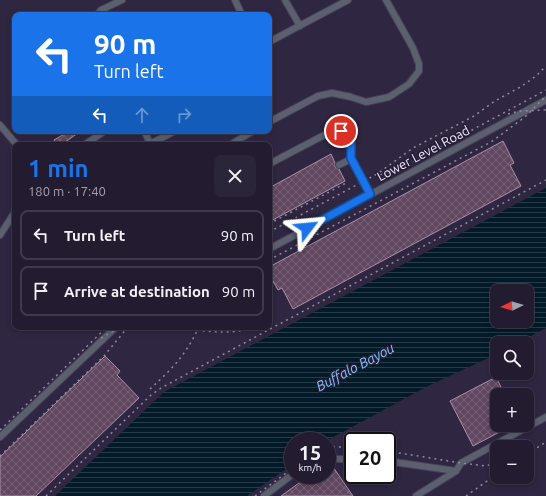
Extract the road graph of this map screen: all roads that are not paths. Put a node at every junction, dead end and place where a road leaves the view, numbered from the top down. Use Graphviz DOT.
graph roads {
  1 [pos="122,0"];
  2 [pos="235,0"];
  3 [pos="285,0"];
  4 [pos="332,0"];
  5 [pos="348,0"];
  6 [pos="386,0"];
  7 [pos="336,7"];
  8 [pos="99,12"];
  9 [pos="241,12"];
  10 [pos="300,26"];
  11 [pos="272,40"];
  12 [pos="546,100"];
  13 [pos="272,120"];
  14 [pos="0,125"];
  15 [pos="100,134"];
  16 [pos="169,134"];
  17 [pos="248,134"];
  18 [pos="14,142"];
  19 [pos="88,142"];
  20 [pos="155,142"];
  21 [pos="235,142"];
  22 [pos="351,158"];
  23 [pos="272,162"];
  24 [pos="338,165"];
  25 [pos="370,194"];
  26 [pos="12,216"];
  27 [pos="2,228"];
  28 [pos="0,236"];
  29 [pos="272,247"];
  30 [pos="113,330"];
  31 [pos="546,417"];
  32 [pos="0,437"];
  33 [pos="396,462"];
  34 [pos="456,471"];
  35 [pos="284,481"];
  36 [pos="264,496"];
  37 [pos="416,496"];
  1 -- 8 [label="lane"];
  2 -- 9 [label="lane"];
  3 -- 10 [label="lane"];
  4 -- 7 [label="lane"];
  5 -- 7 [label="lane"];
  6 -- 13 [label="lane"];
  7 -- 10 [label="lane"];
  10 -- 11 [label="lane"];
  12 -- 25 [label="lane, Lower Level Road"];
  14 -- 18 [label="lane"];
  15 -- 19 [label="lane"];
  16 -- 20 [label="lane"];
  17 -- 21 [label="lane"];
  22 -- 23 [label="lane"];
  22 -- 24 [label="lane"];
  22 -- 25 [label="lane"];
  25 -- 29 [label="lane, Lower Level Road"];
  26 -- 27 [label="lane"];
  27 -- 28 [label="lane"];
  30 -- 32 [label="lane"];
  31 -- 34 [label="lane"];
  33 -- 34 [label="lane"];
  34 -- 37 [label="lane"];
  35 -- 36 [label="lane"];
}
